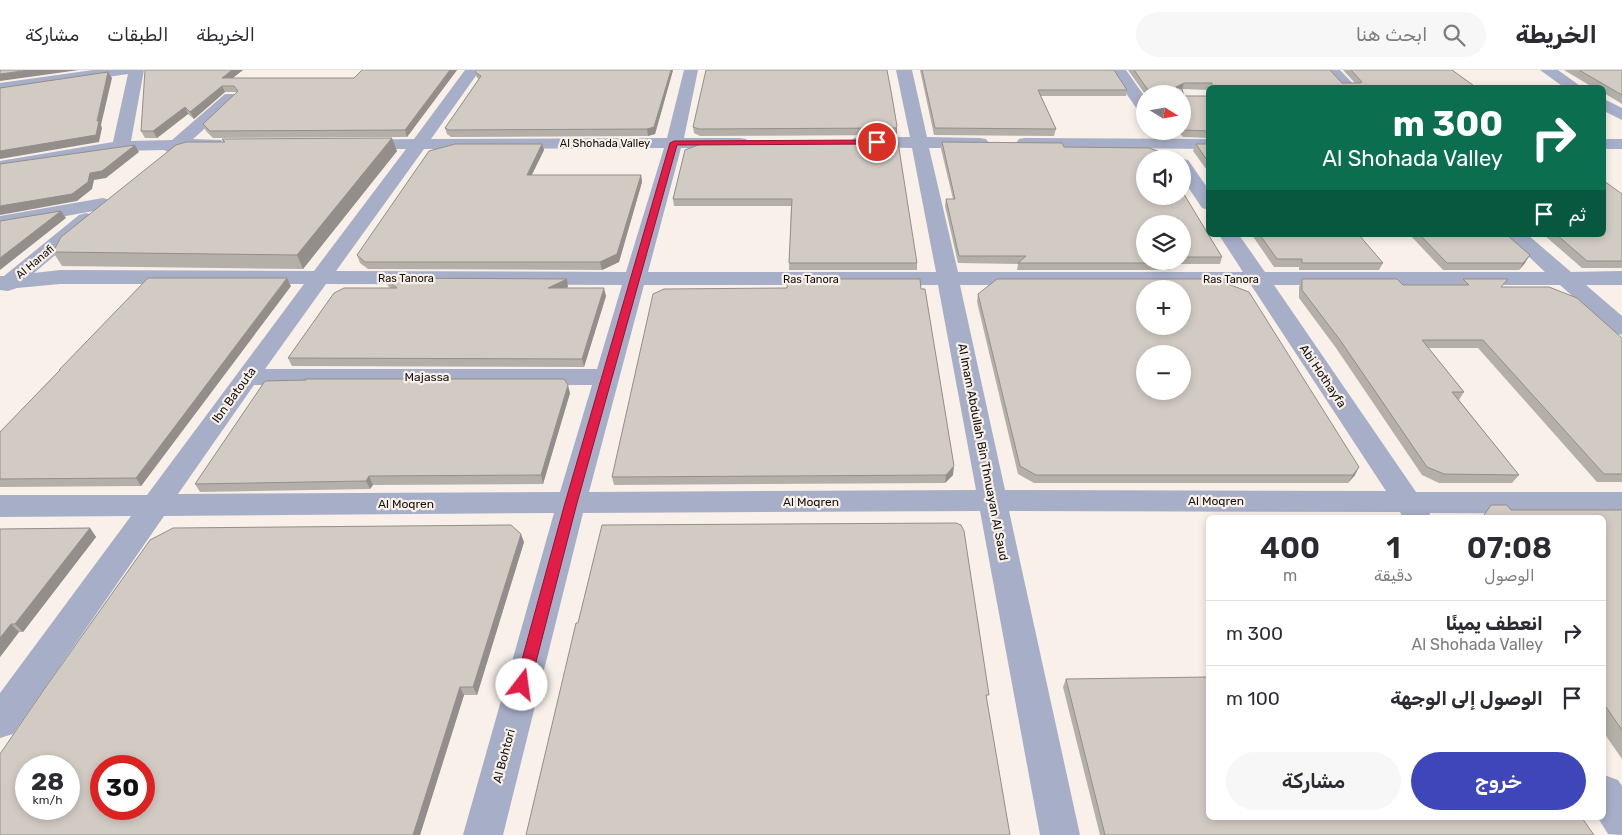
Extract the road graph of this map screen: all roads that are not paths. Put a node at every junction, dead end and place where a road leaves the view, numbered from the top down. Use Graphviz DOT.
graph roads {
  1 [pos="125,70"];
  2 [pos="136,70"];
  3 [pos="473,70"];
  4 [pos="691,70"];
  5 [pos="904,70"];
  6 [pos="1118,70"];
  7 [pos="1331,70"];
  8 [pos="1548,70"];
  9 [pos="1347,85"];
  10 [pos="1571,85"];
  11 [pos="0,88"];
  12 [pos="1136,92"];
  13 [pos="231,97"];
  14 [pos="1606,105"];
  15 [pos="1622,115"];
  16 [pos="847,142"];
  17 [pos="919,142"];
  18 [pos="674,143"];
  19 [pos="760,143"];
  20 [pos="178,144"];
  21 [pos="230,144"];
  22 [pos="339,144"];
  23 [pos="420,144"];
  24 [pos="1206,144"];
  25 [pos="1606,144"];
  26 [pos="1622,144"];
  27 [pos="1170,145"];
  28 [pos="121,146"];
  29 [pos="153,164"];
  30 [pos="0,166"];
  31 [pos="1191,177"];
  32 [pos="1206,200"];
  33 [pos="0,222"];
  34 [pos="1230,237"];
  35 [pos="1518,237"];
  36 [pos="322,278"];
  37 [pos="948,278"];
  38 [pos="1257,278"];
  39 [pos="1564,278"];
  40 [pos="1622,278"];
  41 [pos="635,279"];
  42 [pos="4,285"];
  43 [pos="1622,328"];
  44 [pos="247,377"];
  45 [pos="606,377"];
  46 [pos="993,500"];
  47 [pos="571,503"];
  48 [pos="156,505"];
  49 [pos="0,506"];
  50 [pos="1619,506"];
  51 [pos="1413,510"];
  52 [pos="0,722"];
  53 [pos="1606,796"];
  54 [pos="1622,820"];
  55 [pos="483,835"];
  56 [pos="1060,835"];
  1 -- 11 [label="street"];
  2 -- 28 [label="street"];
  3 -- 23 [label="street, Ibn Batouta"];
  4 -- 18 [label="street, Al Bohtori"];
  5 -- 17 [label="street, Al Imam Abdullah Bin Thnuayan Al Saud"];
  6 -- 12 [label="street"];
  7 -- 9 [label="street"];
  8 -- 10 [label="street"];
  13 -- 20 [label="street"];
  14 -- 15 [label="street"];
  16 -- 17 [label="street"];
  17 -- 27 [label="street"];
  17 -- 37 [label="street, Al Imam Abdullah Bin Thnuayan Al Saud"];
  18 -- 19 [label="street, Al Shohada Valley"];
  18 -- 23 [label="street, Al Shohada Valley"];
  18 -- 41 [label="street, Al Bohtori"];
  20 -- 21 [label="street"];
  20 -- 28 [label="street"];
  20 -- 29 [label="street"];
  22 -- 23 [label="street, Al Shohada Valley"];
  23 -- 36 [label="street, Ibn Batouta"];
  24 -- 27 [label="street"];
  25 -- 26 [label="street"];
  28 -- 30 [label="street"];
  31 -- 32 [label="street"];
  33 -- 42 [label="street, Al Hanafi"];
  34 -- 38 [label="street, Abi Hothayfa"];
  35 -- 39 [label="street"];
  36 -- 41 [label="street, Ras Tanora"];
  36 -- 42 [label="street, Ras Tanora"];
  36 -- 44 [label="street, Ibn Batouta"];
  37 -- 38 [label="street, Ras Tanora"];
  37 -- 41 [label="street, Ras Tanora"];
  37 -- 46 [label="street, Al Imam Abdullah Bin Thnuayan Al Saud"];
  38 -- 39 [label="street, Ras Tanora"];
  38 -- 51 [label="street, Abi Hothayfa"];
  39 -- 40 [label="street, Ras Tanora"];
  39 -- 43 [label="street"];
  41 -- 45 [label="street, Al Bohtori"];
  44 -- 45 [label="street, Majassa"];
  44 -- 48 [label="street, Ibn Batouta"];
  45 -- 47 [label="street, Al Bohtori"];
  46 -- 47 [label="street, Al Moqren"];
  46 -- 51 [label="street, Al Moqren"];
  46 -- 56 [label="street, Al Imam Abdullah Bin Thnuayan Al Saud"];
  47 -- 48 [label="street, Al Moqren"];
  47 -- 55 [label="street, Al Bohtori"];
  48 -- 49 [label="street, Al Moqren"];
  48 -- 52 [label="street, Ibn Batouta"];
  50 -- 51 [label="street, Al Moqren"];
  53 -- 54 [label="street"];
}
